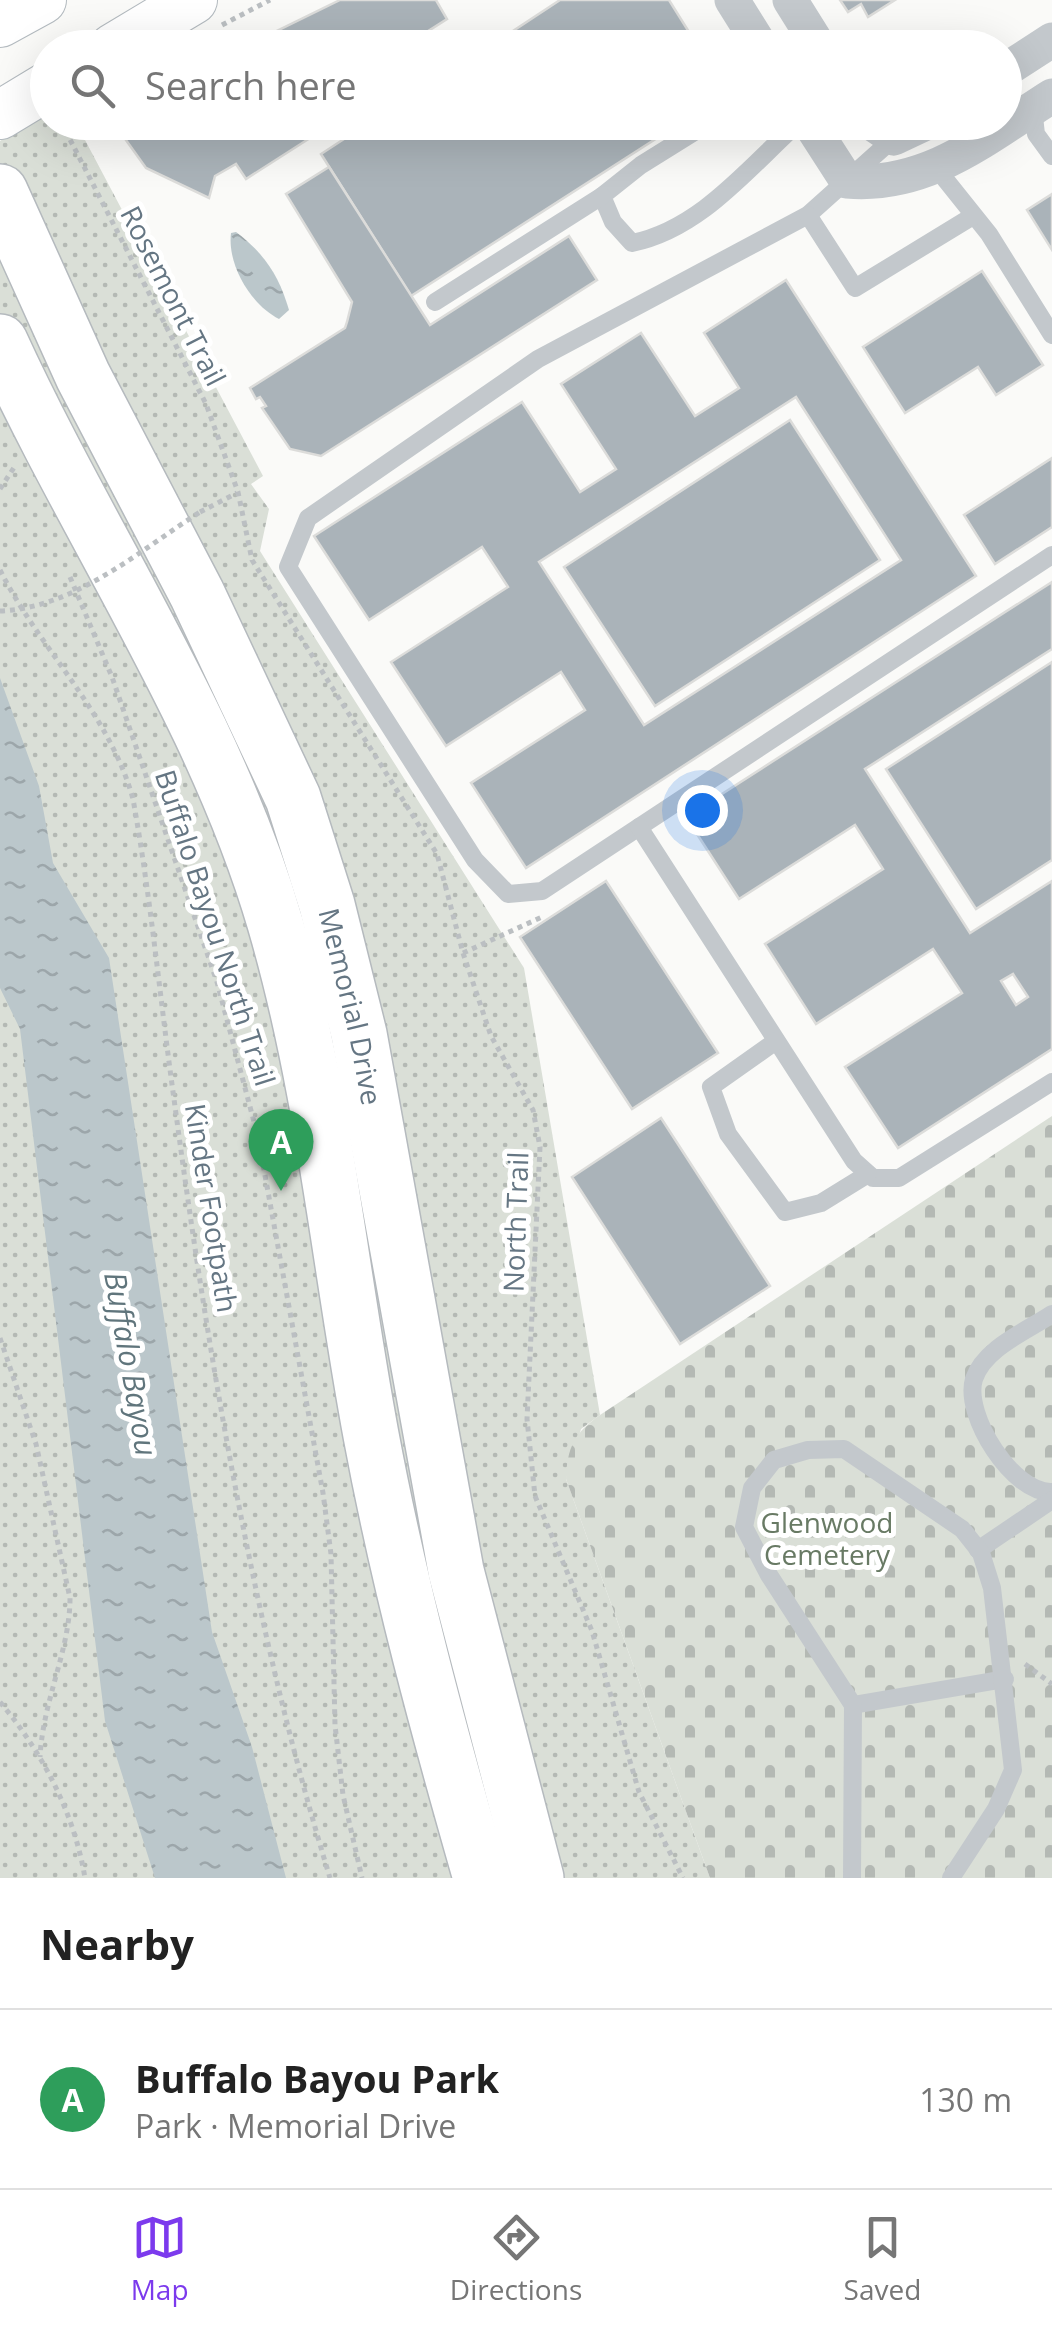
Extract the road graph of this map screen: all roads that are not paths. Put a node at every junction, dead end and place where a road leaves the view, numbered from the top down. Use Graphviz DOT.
graph roads {
  1 [pos="42,0"];
  2 [pos="194,0"];
  3 [pos="732,0"];
  4 [pos="790,0"];
  5 [pos="0,23"];
  6 [pos="143,30"];
  7 [pos="746,30"];
  8 [pos="809,30"];
  9 [pos="1052,40"];
  10 [pos="1022,60"];
  11 [pos="1022,84"];
  12 [pos="30,97"];
  13 [pos="1046,104"];
  14 [pos="0,115"];
  15 [pos="1022,118"];
  16 [pos="681,140"];
  17 [pos="782,140"];
  18 [pos="821,140"];
  19 [pos="890,140"];
  20 [pos="911,140"];
  21 [pos="985,140"];
  22 [pos="1052,156"];
  23 [pos="936,169"];
  24 [pos="847,181"];
  25 [pos="0,192"];
  26 [pos="602,196"];
  27 [pos="808,216"];
  28 [pos="973,216"];
  29 [pos="435,302"];
  30 [pos="1052,336"];
  31 [pos="0,342"];
  32 [pos="1052,555"];
  33 [pos="639,827"];
  34 [pos="776,1041"];
  35 [pos="1052,1082"];
  36 [pos="868,1174"];
  37 [pos="1052,1314"];
  38 [pos="1052,1492"];
  39 [pos="1052,1500"];
  40 [pos="978,1550"];
  41 [pos="1004,1679"];
  42 [pos="853,1706"];
  43 [pos="481,1878"];
  44 [pos="536,1878"];
  45 [pos="852,1878"];
  46 [pos="951,1878"];
  1 -- 5 [label="main road"];
  2 -- 6 [label="main road"];
  3 -- 7 [label="street"];
  4 -- 8 [label="street"];
  9 -- 10 [label="street"];
  11 -- 13 [label="street"];
  12 -- 14 [label="main road"];
  13 -- 15 [label="street"];
  13 -- 22 [label="lane"];
  16 -- 26 [label="lane"];
  17 -- 26 [label="lane"];
  18 -- 24 [label="street"];
  19 -- 24 [label="lane"];
  20 -- 23 [label="street"];
  21 -- 23 [label="street"];
  23 -- 24 [label="street"];
  23 -- 28 [label="lane"];
  24 -- 27 [label="lane"];
  25 -- 44 [label="main road, Memorial Drive"];
  26 -- 29 [label="lane"];
  27 -- 28 [label="lane"];
  27 -- 33 [label="lane"];
  28 -- 30 [label="lane"];
  31 -- 43 [label="main road, Memorial Drive"];
  32 -- 33 [label="lane"];
  33 -- 34 [label="lane"];
  34 -- 36 [label="lane"];
  34 -- 36 [label="lane"];
  35 -- 36 [label="lane"];
  37 -- 38 [label="lane"];
  39 -- 40 [label="lane"];
  40 -- 41 [label="lane"];
  40 -- 42 [label="lane"];
  41 -- 42 [label="lane"];
  41 -- 46 [label="lane"];
  42 -- 45 [label="lane"];
}
